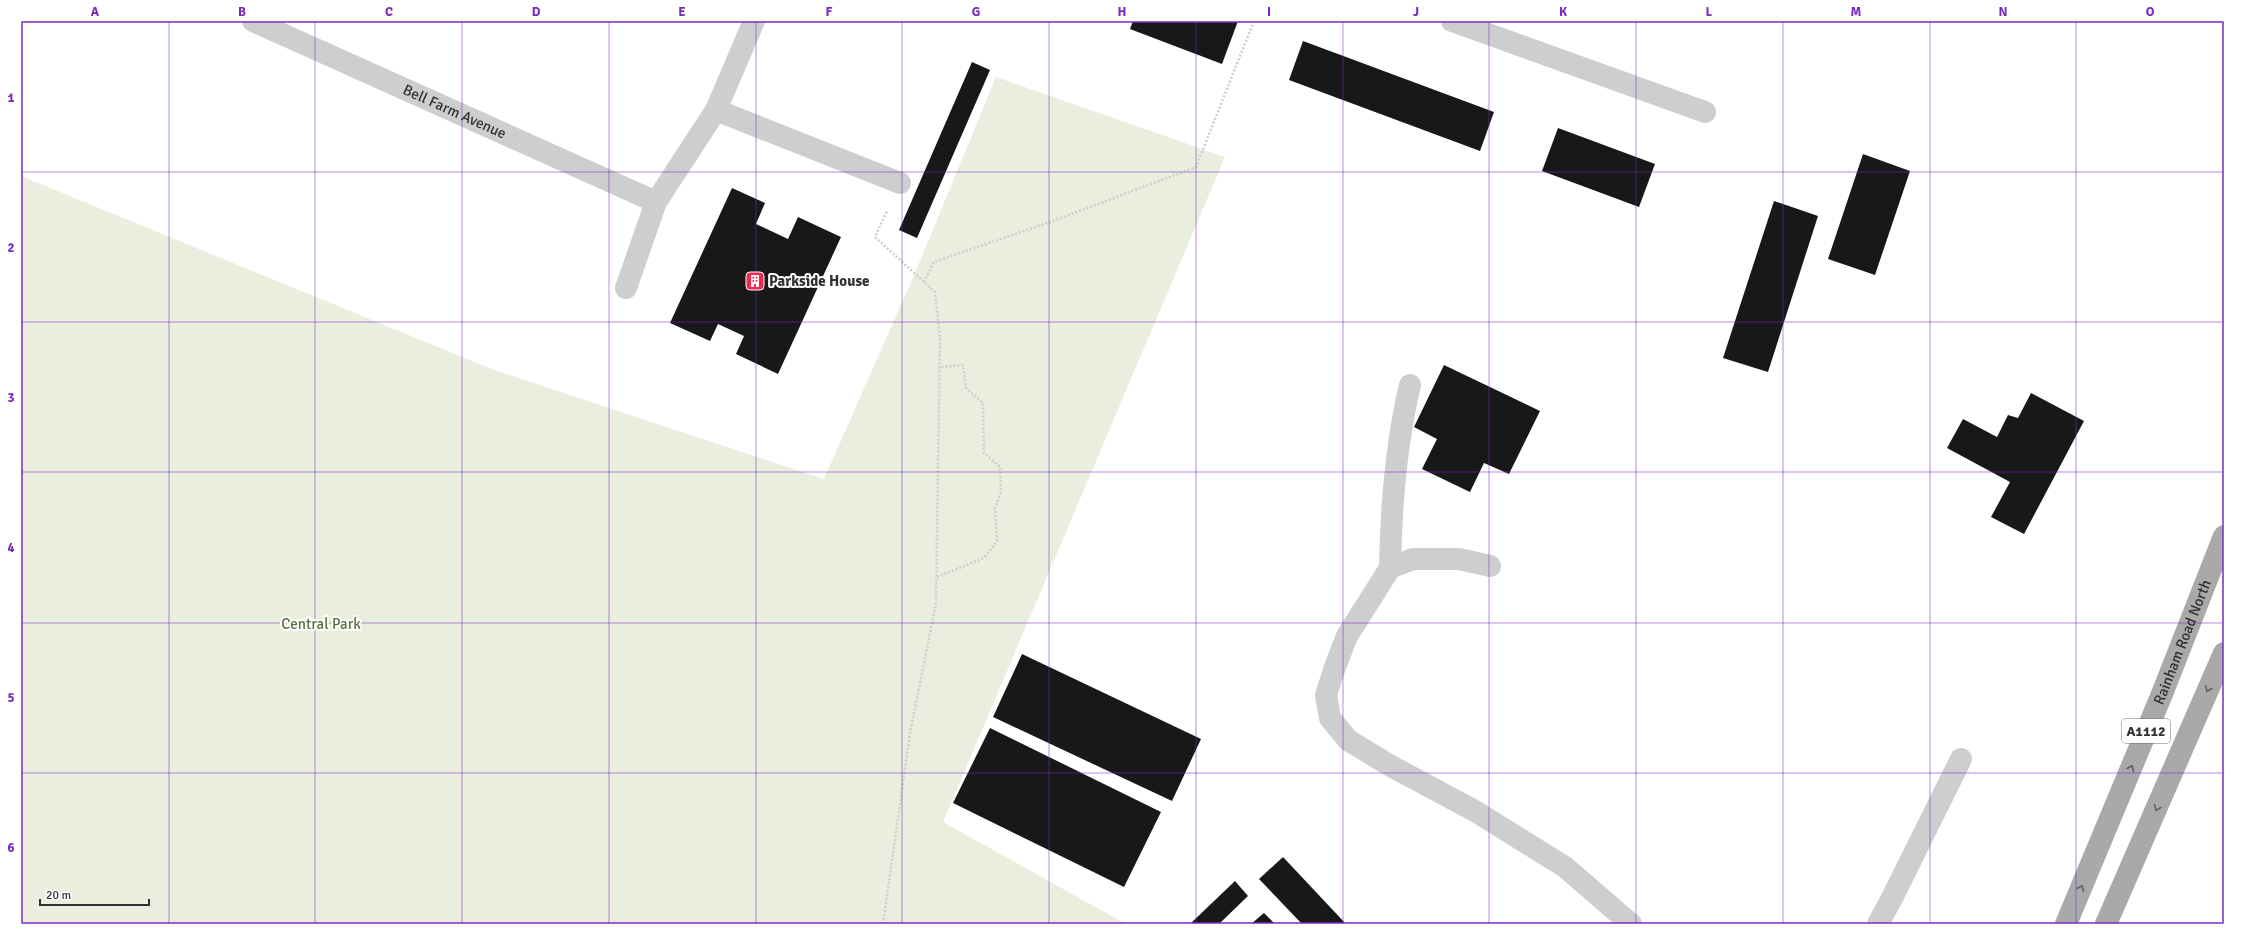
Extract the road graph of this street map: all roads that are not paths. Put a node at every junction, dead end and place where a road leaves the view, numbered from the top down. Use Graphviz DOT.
graph roads {
  1 [pos="253,21"];
  2 [pos="754,21"];
  3 [pos="1452,21"];
  4 [pos="716,110"];
  5 [pos="1705,112"];
  6 [pos="900,183"];
  7 [pos="656,202"];
  8 [pos="626,288"];
  9 [pos="1410,384"];
  10 [pos="2224,536"];
  11 [pos="1490,566"];
  12 [pos="1390,568"];
  13 [pos="2224,653"];
  14 [pos="1961,759"];
  15 [pos="1631,924"];
  16 [pos="1878,924"];
  17 [pos="2066,924"];
  18 [pos="2106,924"];
  1 -- 7 [label="street, Bell Farm Avenue"];
  2 -- 4 [label="street"];
  3 -- 5 [label="street"];
  4 -- 6 [label="street"];
  4 -- 7 [label="street"];
  7 -- 8 [label="street"];
  9 -- 12 [label="street"];
  17 -- 10 [label="main road, Rainham Road North / A1112, one-way"];
  11 -- 12 [label="street"];
  12 -- 15 [label="street"];
  13 -- 18 [label="main road, A1112, one-way"];
  14 -- 16 [label="street"];
}
